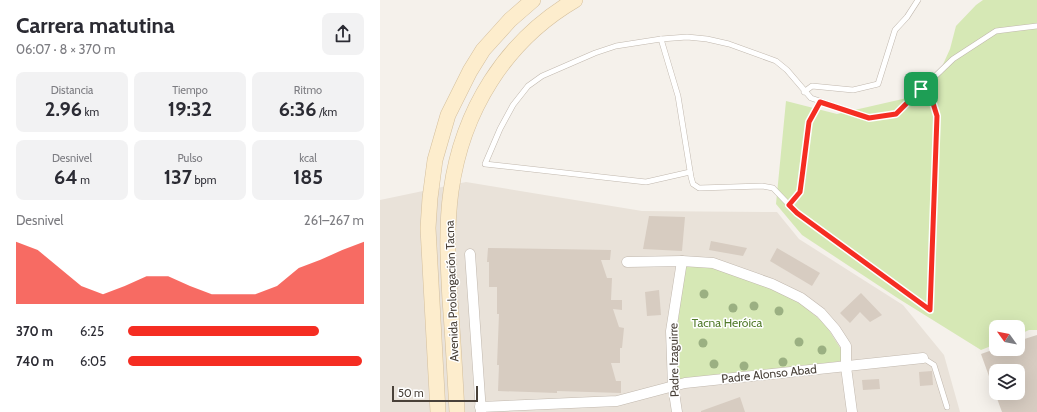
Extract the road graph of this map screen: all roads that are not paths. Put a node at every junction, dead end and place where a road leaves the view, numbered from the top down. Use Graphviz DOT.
graph roads {
  1 [pos="533,0"];
  2 [pos="575,0"];
  3 [pos="918,0"];
  4 [pos="1037,26"];
  5 [pos="661,39"];
  6 [pos="921,89"];
  7 [pos="804,92"];
  8 [pos="820,102"];
  9 [pos="690,172"];
  10 [pos="789,205"];
  11 [pos="470,254"];
  12 [pos="682,261"];
  13 [pos="627,262"];
  14 [pos="923,358"];
  15 [pos="846,367"];
  16 [pos="673,386"];
  17 [pos="947,407"];
  18 [pos="480,409"];
  19 [pos="438,412"];
  20 [pos="457,412"];
  21 [pos="676,412"];
  22 [pos="852,412"];
  1 -- 19 [label="main road, Avenida Prolongación Tacna"];
  2 -- 20 [label="main road, Avenida Prolongación Tacna"];
  3 -- 7 [label="lane"];
  4 -- 6 [label="lane"];
  5 -- 7 [label="lane"];
  5 -- 9 [label="lane"];
  5 -- 9 [label="lane"];
  6 -- 8 [label="lane"];
  6 -- 10 [label="lane"];
  7 -- 8 [label="lane"];
  8 -- 10 [label="lane"];
  9 -- 10 [label="lane"];
  11 -- 18 [label="street"];
  12 -- 13 [label="street"];
  12 -- 15 [label="street"];
  12 -- 16 [label="street, Padre Izaguirre"];
  14 -- 15 [label="street, Padre Alonso Abad"];
  14 -- 17 [label="lane"];
  15 -- 16 [label="street, Padre Alonso Abad"];
  15 -- 22 [label="street"];
  16 -- 18 [label="street, Padre Alonso Abad"];
  16 -- 21 [label="street, Padre Izaguirre"];
}
